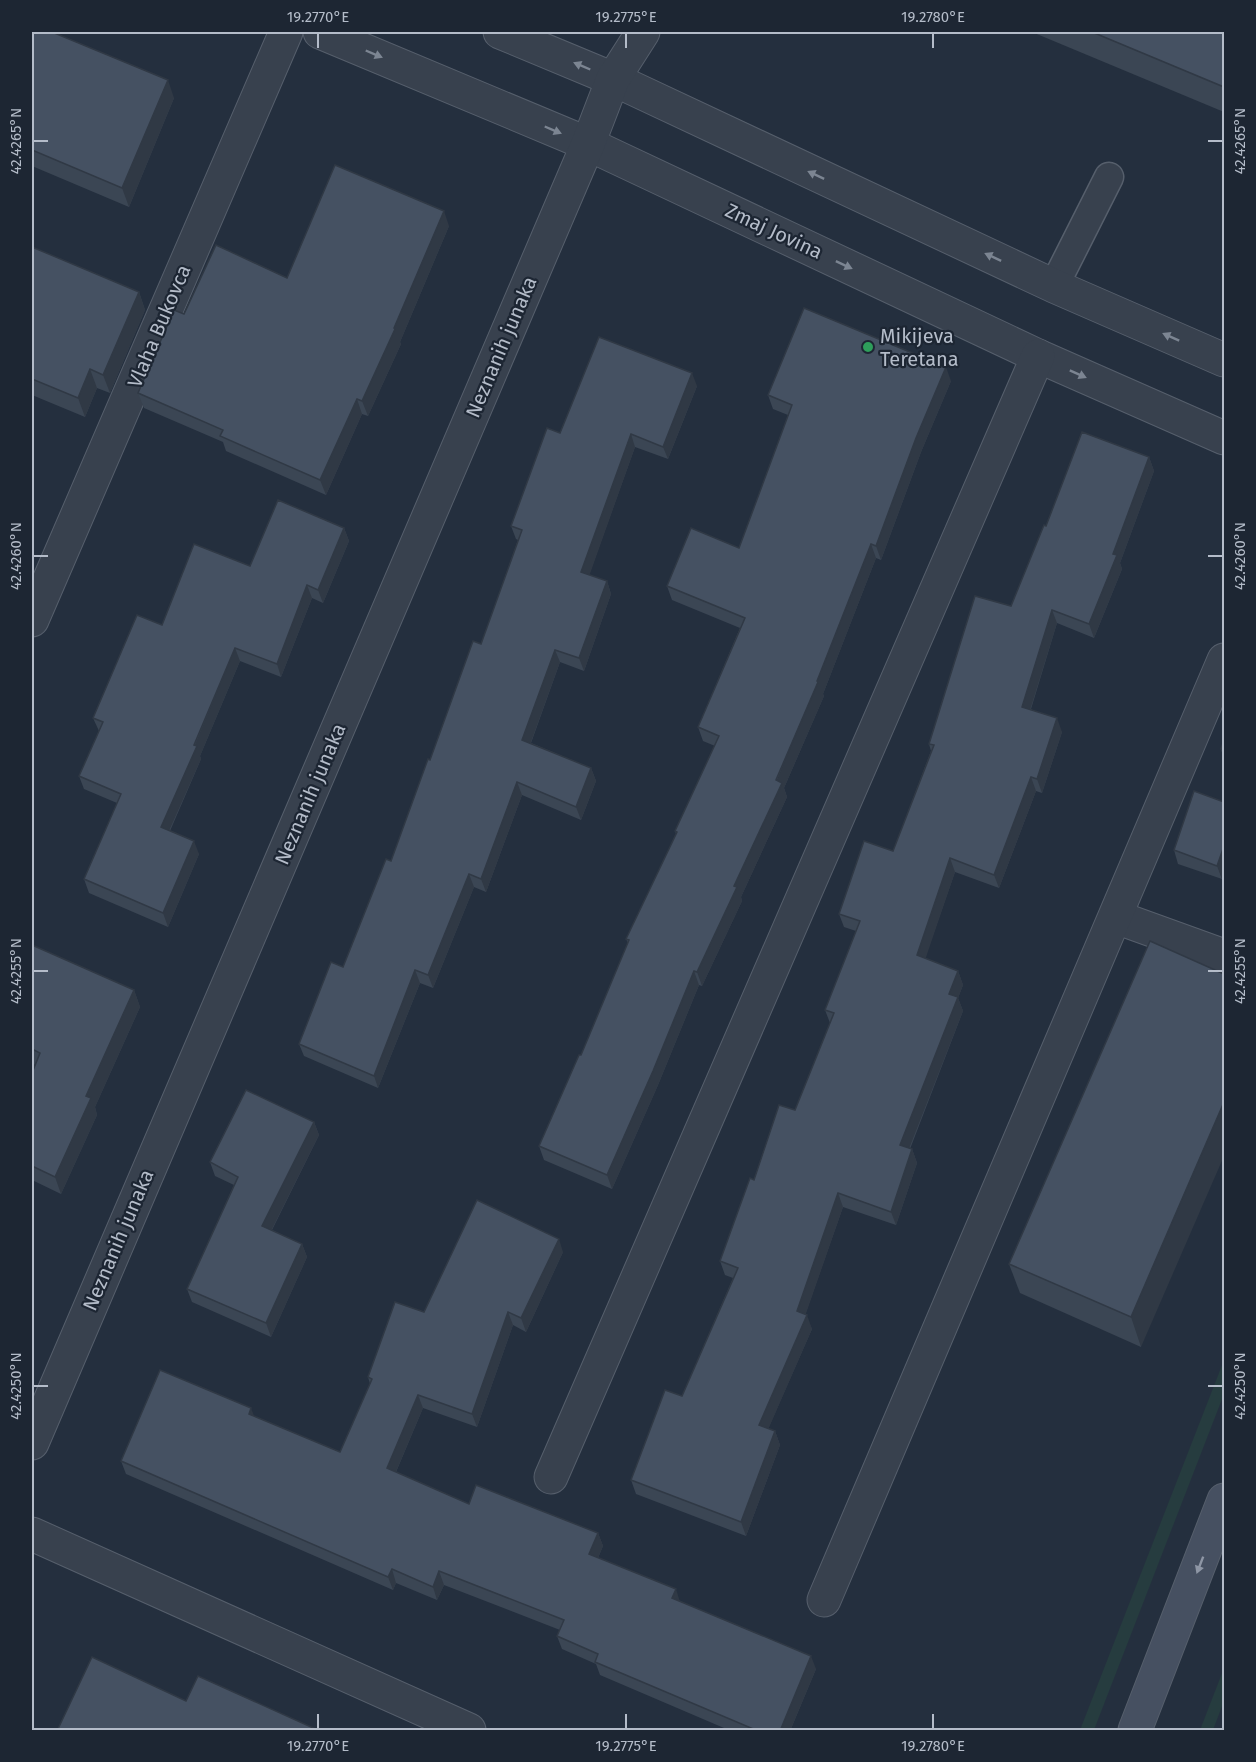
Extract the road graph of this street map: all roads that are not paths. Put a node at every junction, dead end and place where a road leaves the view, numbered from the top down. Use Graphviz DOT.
graph roads {
  1 [pos="286,32"];
  2 [pos="320,32"];
  3 [pos="500,32"];
  4 [pos="643,32"];
  5 [pos="613,79"];
  6 [pos="588,144"];
  7 [pos="1109,177"];
  8 [pos="1054,286"];
  9 [pos="1038,356"];
  10 [pos="1224,360"];
  11 [pos="1224,438"];
  12 [pos="32,620"];
  13 [pos="1224,660"];
  14 [pos="1116,917"];
  15 [pos="1224,956"];
  16 [pos="32,1443"];
  17 [pos="551,1477"];
  18 [pos="1224,1500"];
  19 [pos="32,1534"];
  20 [pos="824,1600"];
  21 [pos="469,1731"];
  22 [pos="1135,1731"];
  1 -- 12 [label="street, Vlaha Bukovca"];
  2 -- 6 [label="street, Zmaj Jovina, one-way"];
  5 -- 3 [label="street, one-way"];
  4 -- 5 [label="street, Neznanih junaka"];
  5 -- 6 [label="street, Neznanih junaka"];
  8 -- 5 [label="street, one-way"];
  6 -- 9 [label="street, Zmaj Jovina, one-way"];
  6 -- 16 [label="street, Neznanih junaka"];
  7 -- 8 [label="lane"];
  10 -- 8 [label="street, one-way"];
  9 -- 11 [label="street, Zmaj Jovina, one-way"];
  9 -- 17 [label="street"];
  13 -- 14 [label="street"];
  14 -- 15 [label="street"];
  14 -- 20 [label="street"];
  18 -- 22 [label="main road, one-way"];
  19 -- 21 [label="street"];
}
